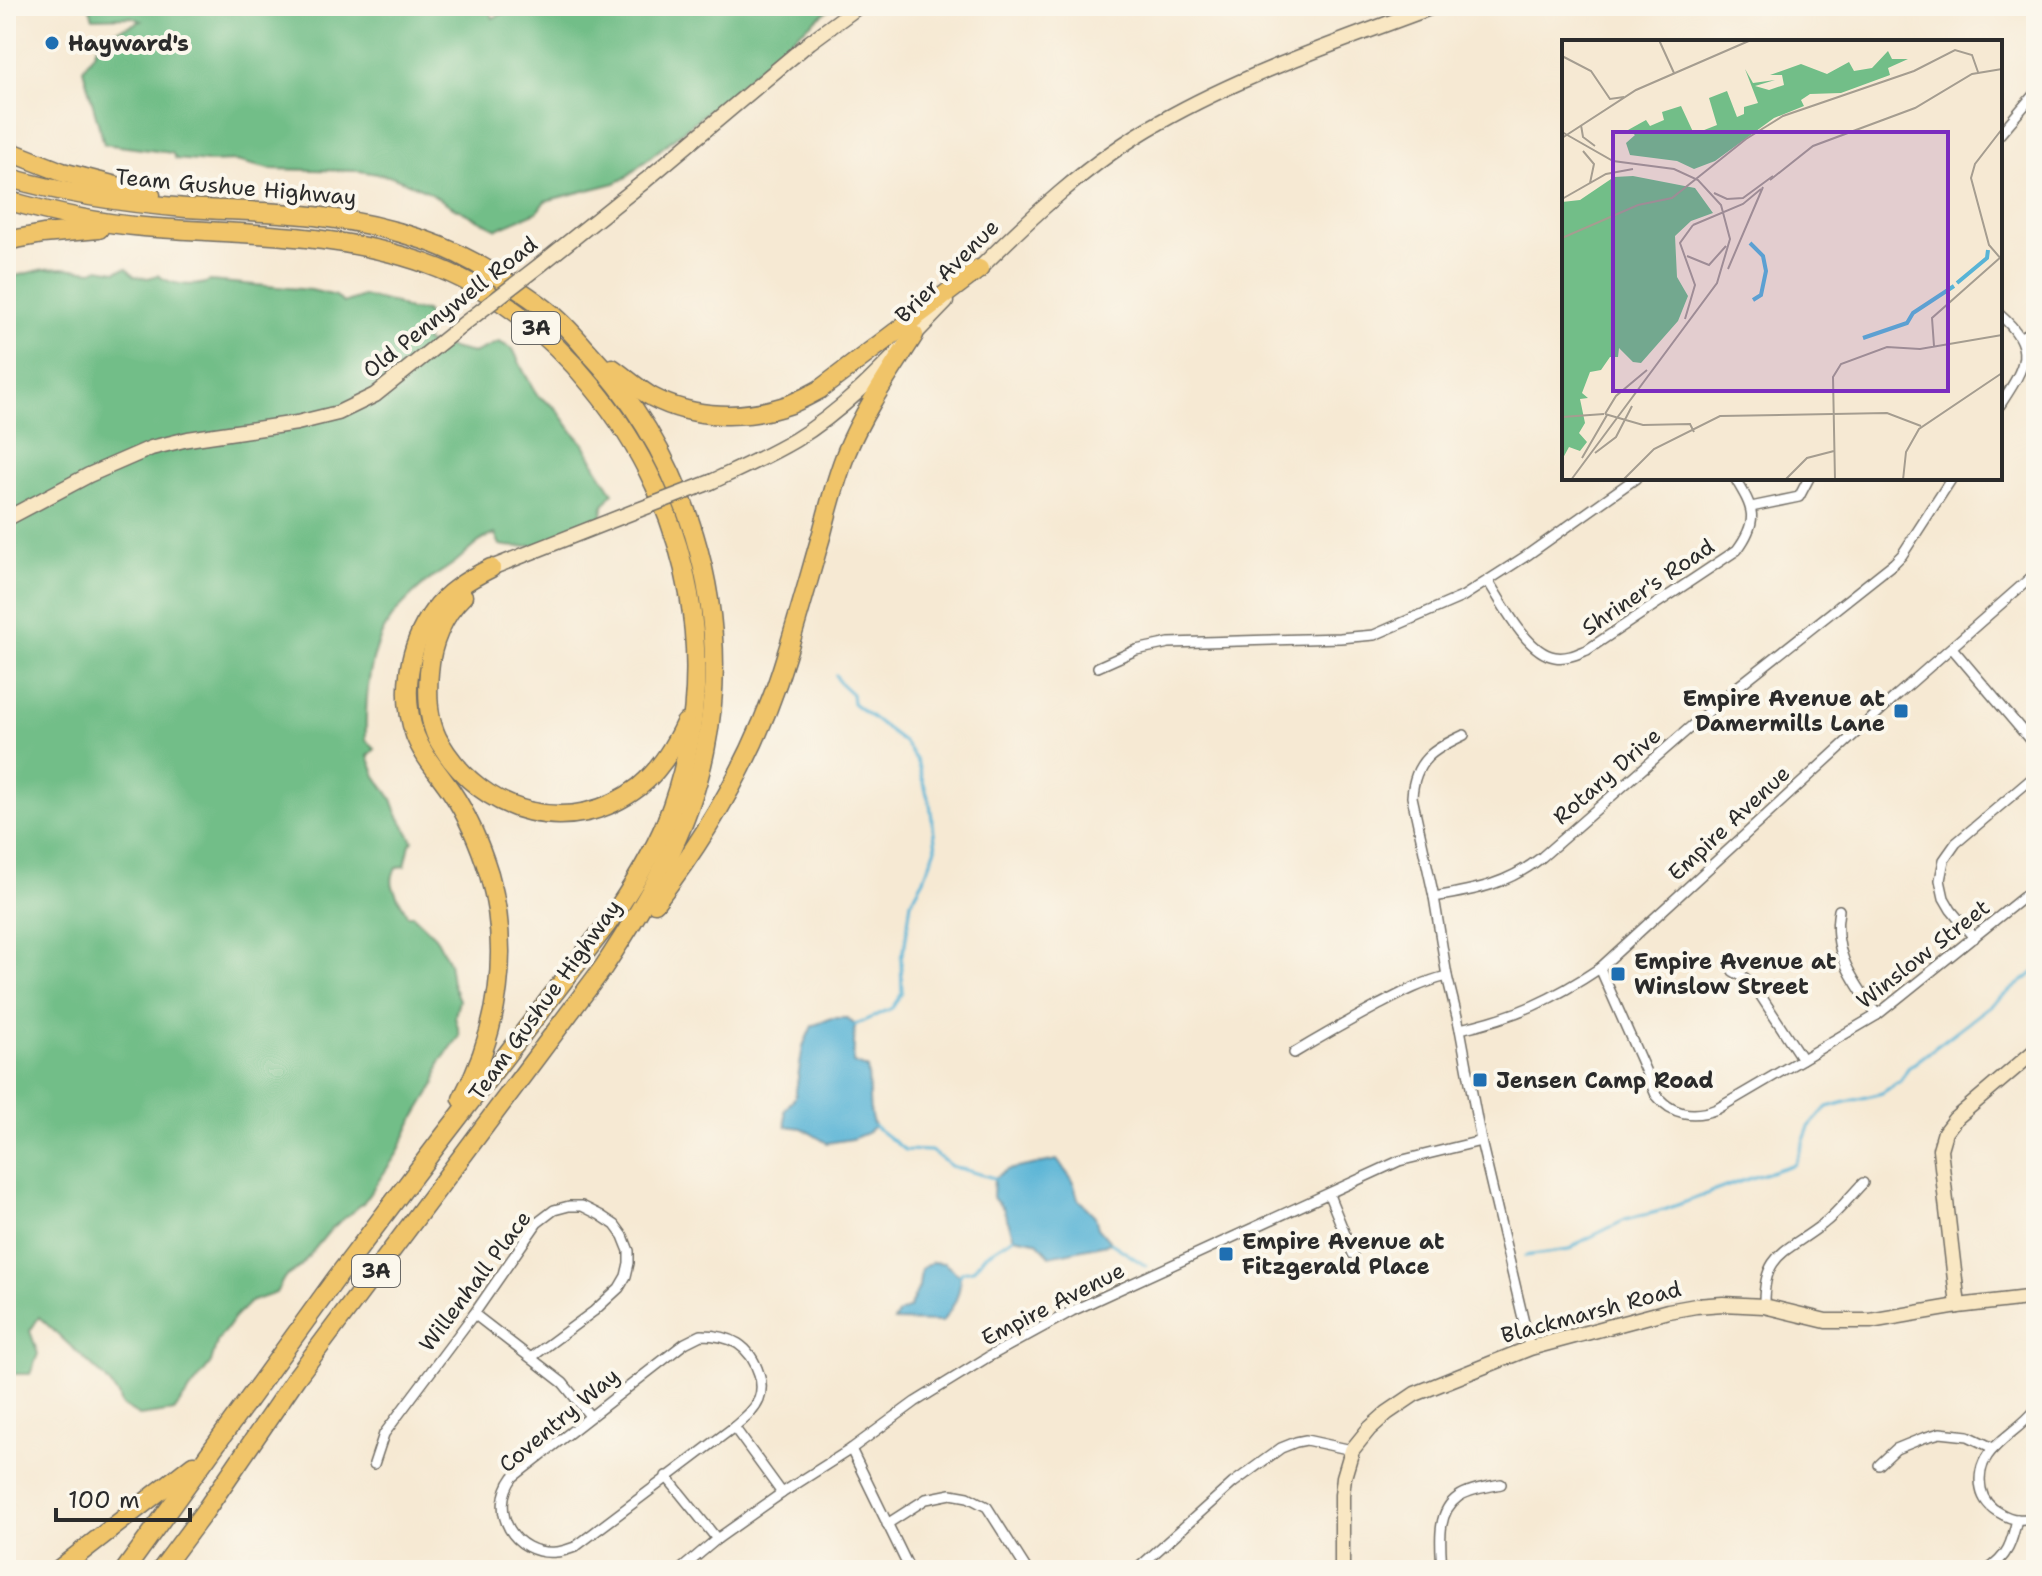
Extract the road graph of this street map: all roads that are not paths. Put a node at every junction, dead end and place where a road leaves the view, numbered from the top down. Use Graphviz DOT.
graph roads {
  1 [pos="859,6"];
  2 [pos="1435,6"];
  3 [pos="2036,92"];
  4 [pos="2002,132"];
  5 [pos="6,150"];
  6 [pos="6,177"];
  7 [pos="6,200"];
  8 [pos="228,210"];
  9 [pos="142,227"];
  10 [pos="6,241"];
  11 [pos="979,269"];
  12 [pos="2002,317"];
  13 [pos="2036,329"];
  14 [pos="914,335"];
  15 [pos="2021,337"];
  16 [pos="576,338"];
  17 [pos="2002,402"];
  18 [pos="1633,480"];
  19 [pos="1736,480"];
  20 [pos="1808,480"];
  21 [pos="1951,480"];
  22 [pos="1751,507"];
  23 [pos="6,519"];
  24 [pos="491,568"];
  25 [pos="2036,573"];
  26 [pos="1488,581"];
  27 [pos="1952,648"];
  28 [pos="1098,667"];
  29 [pos="693,696"];
  30 [pos="1464,735"];
  31 [pos="2036,747"];
  32 [pos="2036,775"];
  33 [pos="2036,887"];
  34 [pos="1434,897"];
  35 [pos="1839,910"];
  36 [pos="1974,938"];
  37 [pos="603,968"];
  38 [pos="1600,968"];
  39 [pos="1733,971"];
  40 [pos="1447,976"];
  41 [pos="1877,1015"];
  42 [pos="1460,1029"];
  43 [pos="2036,1050"];
  44 [pos="1294,1053"];
  45 [pos="1802,1059"];
  46 [pos="440,1141"];
  47 [pos="1481,1141"];
  48 [pos="1863,1183"];
  49 [pos="1329,1195"];
  50 [pos="1353,1254"];
  51 [pos="2036,1297"];
  52 [pos="1764,1306"];
  53 [pos="1958,1306"];
  54 [pos="474,1314"];
  55 [pos="1530,1348"];
  56 [pos="532,1357"];
  57 [pos="2036,1409"];
  58 [pos="590,1416"];
  59 [pos="734,1427"];
  60 [pos="1993,1448"];
  61 [pos="851,1449"];
  62 [pos="1352,1450"];
  63 [pos="211,1451"];
  64 [pos="374,1464"];
  65 [pos="1879,1465"];
  66 [pos="666,1476"];
  67 [pos="1501,1484"];
  68 [pos="782,1493"];
  69 [pos="205,1511"];
  70 [pos="2036,1515"];
  71 [pos="2017,1519"];
  72 [pos="887,1524"];
  73 [pos="717,1539"];
  74 [pos="58,1570"];
  75 [pos="125,1570"];
  76 [pos="161,1570"];
  77 [pos="175,1570"];
  78 [pos="680,1570"];
  79 [pos="910,1570"];
  80 [pos="1027,1570"];
  81 [pos="1136,1570"];
  82 [pos="1342,1570"];
  83 [pos="1442,1570"];
  84 [pos="1987,1570"];
  1 -- 23 [label="street, Old Pennywell Road, bridge"];
  2 -- 11 [label="street, Brier Avenue"];
  3 -- 4 [label="street"];
  5 -- 8 [label="highway"];
  6 -- 8 [label="highway, Team Gushue Highway / 3A"];
  7 -- 9 [label="highway, Team Gushue Highway / 3A"];
  8 -- 16 [label="highway, Team Gushue Highway / 3A"];
  9 -- 10 [label="highway"];
  9 -- 29 [label="highway, Team Gushue Highway / 3A"];
  11 -- 14 [label="street, Brier Avenue"];
  11 -- 16 [label="highway"];
  12 -- 15 [label="street"];
  13 -- 15 [label="street"];
  14 -- 24 [label="street, Brier Avenue, bridge"];
  14 -- 37 [label="highway"];
  15 -- 17 [label="street"];
  16 -- 37 [label="highway, Team Gushue Highway / 3A"];
  18 -- 26 [label="street"];
  19 -- 22 [label="street"];
  20 -- 22 [label="street"];
  21 -- 34 [label="street, Rotary Drive"];
  22 -- 26 [label="street, Shriner's Road"];
  24 -- 29 [label="highway"];
  24 -- 46 [label="highway"];
  25 -- 27 [label="street, Empire Avenue"];
  26 -- 28 [label="street"];
  27 -- 31 [label="street"];
  27 -- 38 [label="street, Empire Avenue"];
  29 -- 46 [label="highway, Team Gushue Highway / 3A"];
  30 -- 34 [label="street"];
  32 -- 36 [label="street"];
  33 -- 36 [label="street, Winslow Street"];
  34 -- 40 [label="street"];
  35 -- 41 [label="street"];
  36 -- 41 [label="street, Winslow Street"];
  37 -- 69 [label="highway, Team Gushue Highway / 3A"];
  38 -- 42 [label="street, Empire Avenue"];
  38 -- 45 [label="street, Winslow Street"];
  39 -- 45 [label="street"];
  40 -- 42 [label="street"];
  40 -- 44 [label="street"];
  41 -- 45 [label="street, Winslow Street"];
  42 -- 47 [label="street"];
  43 -- 53 [label="street"];
  46 -- 63 [label="highway, Team Gushue Highway / 3A"];
  47 -- 49 [label="street, Empire Avenue"];
  47 -- 55 [label="street"];
  48 -- 52 [label="street"];
  49 -- 50 [label="street"];
  49 -- 61 [label="street, Empire Avenue"];
  51 -- 53 [label="street, Blackmarsh Road"];
  52 -- 53 [label="street, Blackmarsh Road"];
  52 -- 55 [label="street, Blackmarsh Road"];
  54 -- 56 [label="street"];
  54 -- 56 [label="street, Willenhall Place"];
  54 -- 64 [label="street, Willenhall Place"];
  55 -- 62 [label="street, Blackmarsh Road"];
  56 -- 58 [label="street"];
  57 -- 60 [label="street"];
  58 -- 59 [label="street, Coventry Way"];
  58 -- 66 [label="street, Coventry Way"];
  59 -- 66 [label="street, Coventry Way"];
  59 -- 68 [label="street"];
  60 -- 65 [label="street"];
  60 -- 71 [label="street"];
  61 -- 68 [label="street, Empire Avenue"];
  61 -- 72 [label="street"];
  62 -- 81 [label="street"];
  62 -- 82 [label="street, Blackmarsh Road"];
  63 -- 74 [label="highway"];
  63 -- 75 [label="highway, Team Gushue Highway / 3A"];
  66 -- 73 [label="street"];
  67 -- 83 [label="street"];
  68 -- 73 [label="street, Empire Avenue"];
  69 -- 76 [label="highway, Team Gushue Highway / 3A"];
  69 -- 77 [label="highway"];
  70 -- 71 [label="street"];
  71 -- 84 [label="street"];
  72 -- 79 [label="street"];
  72 -- 80 [label="street"];
  73 -- 78 [label="street, Empire Avenue"];
}
